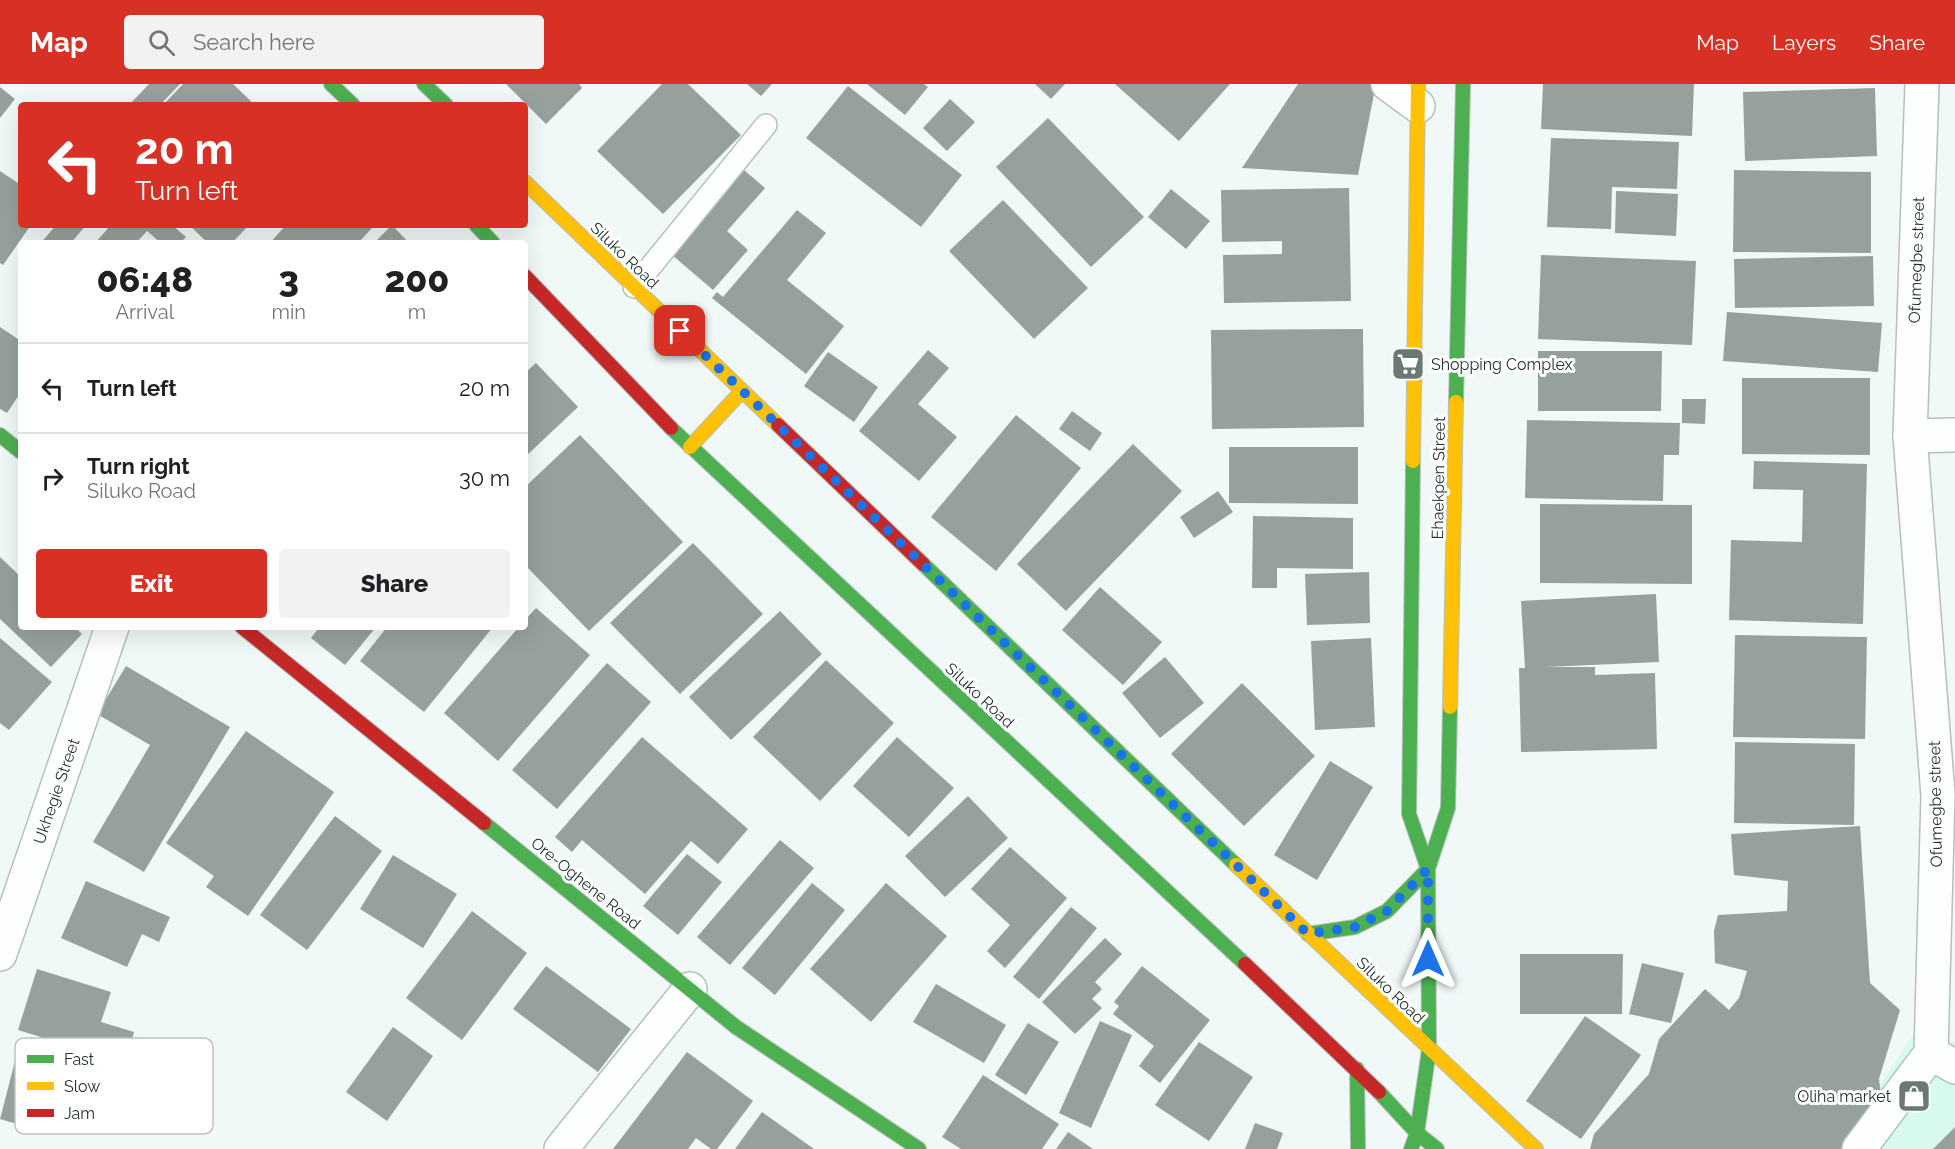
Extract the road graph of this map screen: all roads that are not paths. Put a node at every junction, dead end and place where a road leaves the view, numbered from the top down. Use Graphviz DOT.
graph roads {
  1 [pos="331,84"];
  2 [pos="424,84"];
  3 [pos="1388,84"];
  4 [pos="1463,84"];
  5 [pos="1922,84"];
  6 [pos="1418,95"];
  7 [pos="350,102"];
  8 [pos="443,102"];
  9 [pos="766,124"];
  10 [pos="528,185"];
  11 [pos="479,228"];
  12 [pos="490,240"];
  13 [pos="528,279"];
  14 [pos="634,287"];
  15 [pos="742,391"];
  16 [pos="0,435"];
  17 [pos="1955,435"];
  18 [pos="1910,436"];
  19 [pos="690,447"];
  20 [pos="18,450"];
  21 [pos="110,630"];
  22 [pos="246,630"];
  23 [pos="1946,796"];
  24 [pos="1428,869"];
  25 [pos="1308,934"];
  26 [pos="0,954"];
  27 [pos="690,989"];
  28 [pos="1428,1050"];
  29 [pos="1943,1060"];
  30 [pos="1357,1069"];
  31 [pos="1418,1133"];
  32 [pos="561,1149"];
  33 [pos="919,1149"];
  34 [pos="1358,1149"];
  35 [pos="1411,1149"];
  36 [pos="1437,1149"];
  37 [pos="1536,1149"];
  38 [pos="1859,1149"];
  1 -- 7 [label="main road"];
  2 -- 8 [label="main road"];
  3 -- 6 [label="street"];
  4 -- 24 [label="main road, Ehaekpen Street"];
  5 -- 18 [label="street, Ofumegbe street"];
  6 -- 24 [label="main road, Ehaekpen Street"];
  9 -- 14 [label="lane"];
  10 -- 14 [label="main road, Siluko Road"];
  11 -- 12 [label="main road"];
  13 -- 19 [label="main road, Siluko Road"];
  14 -- 15 [label="main road, Siluko Road"];
  15 -- 19 [label="main road"];
  15 -- 25 [label="main road, Siluko Road"];
  16 -- 20 [label="main road"];
  17 -- 18 [label="street"];
  18 -- 23 [label="street, Ofumegbe street"];
  19 -- 30 [label="main road, Siluko Road"];
  21 -- 26 [label="street, Ukhegie Street"];
  22 -- 27 [label="main road, Ore-Oghene Road"];
  23 -- 29 [label="street, Ofumegbe street"];
  24 -- 25 [label="main road"];
  24 -- 28 [label="main road, Ehaekpen Street"];
  25 -- 28 [label="main road, Siluko Road"];
  27 -- 32 [label="street"];
  27 -- 33 [label="main road, Ore-Oghene Road"];
  28 -- 31 [label="main road, Ehaekpen Street"];
  28 -- 37 [label="main road, Siluko Road"];
  29 -- 38 [label="street, Ofumegbe street"];
  30 -- 31 [label="main road, Siluko Road"];
  30 -- 34 [label="main road"];
  31 -- 35 [label="main road, Ehaekpen Street"];
  31 -- 36 [label="main road, Siluko Road"];
}
